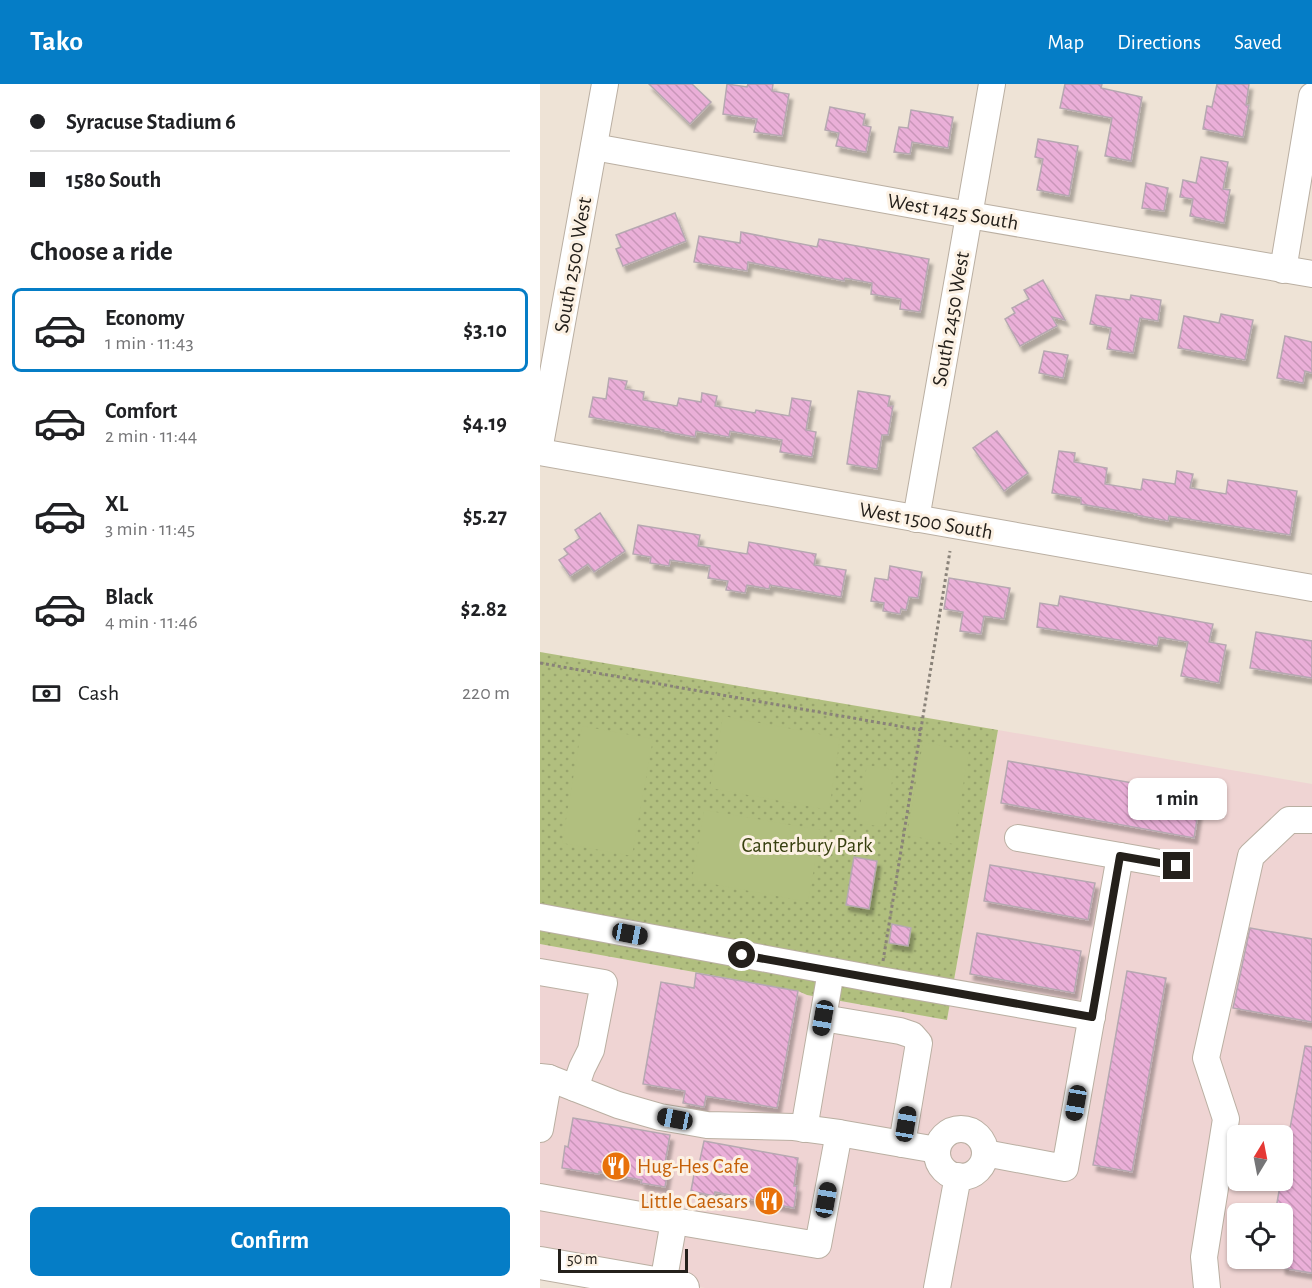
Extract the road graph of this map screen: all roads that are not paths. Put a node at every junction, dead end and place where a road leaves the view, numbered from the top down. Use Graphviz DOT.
graph roads {
  1 [pos="605,84"];
  2 [pos="992,84"];
  3 [pos="1312,96"];
  4 [pos="594,147"];
  5 [pos="969,215"];
  6 [pos="1283,270"];
  7 [pos="1312,274"];
  8 [pos="540,445"];
  9 [pos="540,452"];
  10 [pos="916,519"];
  11 [pos="1312,588"];
  12 [pos="1312,820"];
  13 [pos="1018,838"];
  14 [pos="1120,856"];
  15 [pos="1177,866"];
  16 [pos="540,917"];
  17 [pos="831,971"];
  18 [pos="540,972"];
  19 [pos="1092,1017"];
  20 [pos="823,1018"];
  21 [pos="544,1078"];
  22 [pos="575,1088"];
  23 [pos="804,1129"];
  24 [pos="540,1130"];
  25 [pos="839,1133"];
  26 [pos="902,1144"];
  27 [pos="937,1150"];
  28 [pos="985,1153"];
  29 [pos="958,1176"];
  30 [pos="540,1197"];
  31 [pos="674,1221"];
  32 [pos="540,1263"];
  33 [pos="673,1286"];
  34 [pos="937,1288"];
  35 [pos="1207,1288"];
  1 -- 4 [label="street, South 2500 West"];
  2 -- 5 [label="street, South 2450 West"];
  3 -- 6 [label="street"];
  4 -- 5 [label="street, West 1425 South"];
  4 -- 8 [label="street, South 2500 West"];
  5 -- 6 [label="street, West 1425 South"];
  5 -- 10 [label="street, South 2450 West"];
  6 -- 7 [label="street, West 1425 South"];
  9 -- 10 [label="street, West 1500 South"];
  10 -- 11 [label="street, West 1500 South"];
  12 -- 35 [label="street"];
  13 -- 14 [label="street"];
  14 -- 15 [label="street"];
  14 -- 19 [label="street"];
  16 -- 17 [label="street"];
  17 -- 19 [label="street"];
  17 -- 20 [label="street"];
  18 -- 22 [label="street"];
  19 -- 28 [label="street"];
  20 -- 23 [label="street"];
  20 -- 26 [label="street"];
  21 -- 22 [label="street"];
  21 -- 24 [label="street"];
  22 -- 23 [label="street"];
  23 -- 25 [label="street"];
  25 -- 26 [label="street"];
  25 -- 31 [label="street"];
  26 -- 27 [label="street"];
  27 -- 28 [label="street"];
  27 -- 29 [label="street"];
  28 -- 29 [label="street"];
  29 -- 34 [label="street"];
  30 -- 31 [label="street"];
  31 -- 33 [label="street"];
  32 -- 33 [label="main road"];
}
